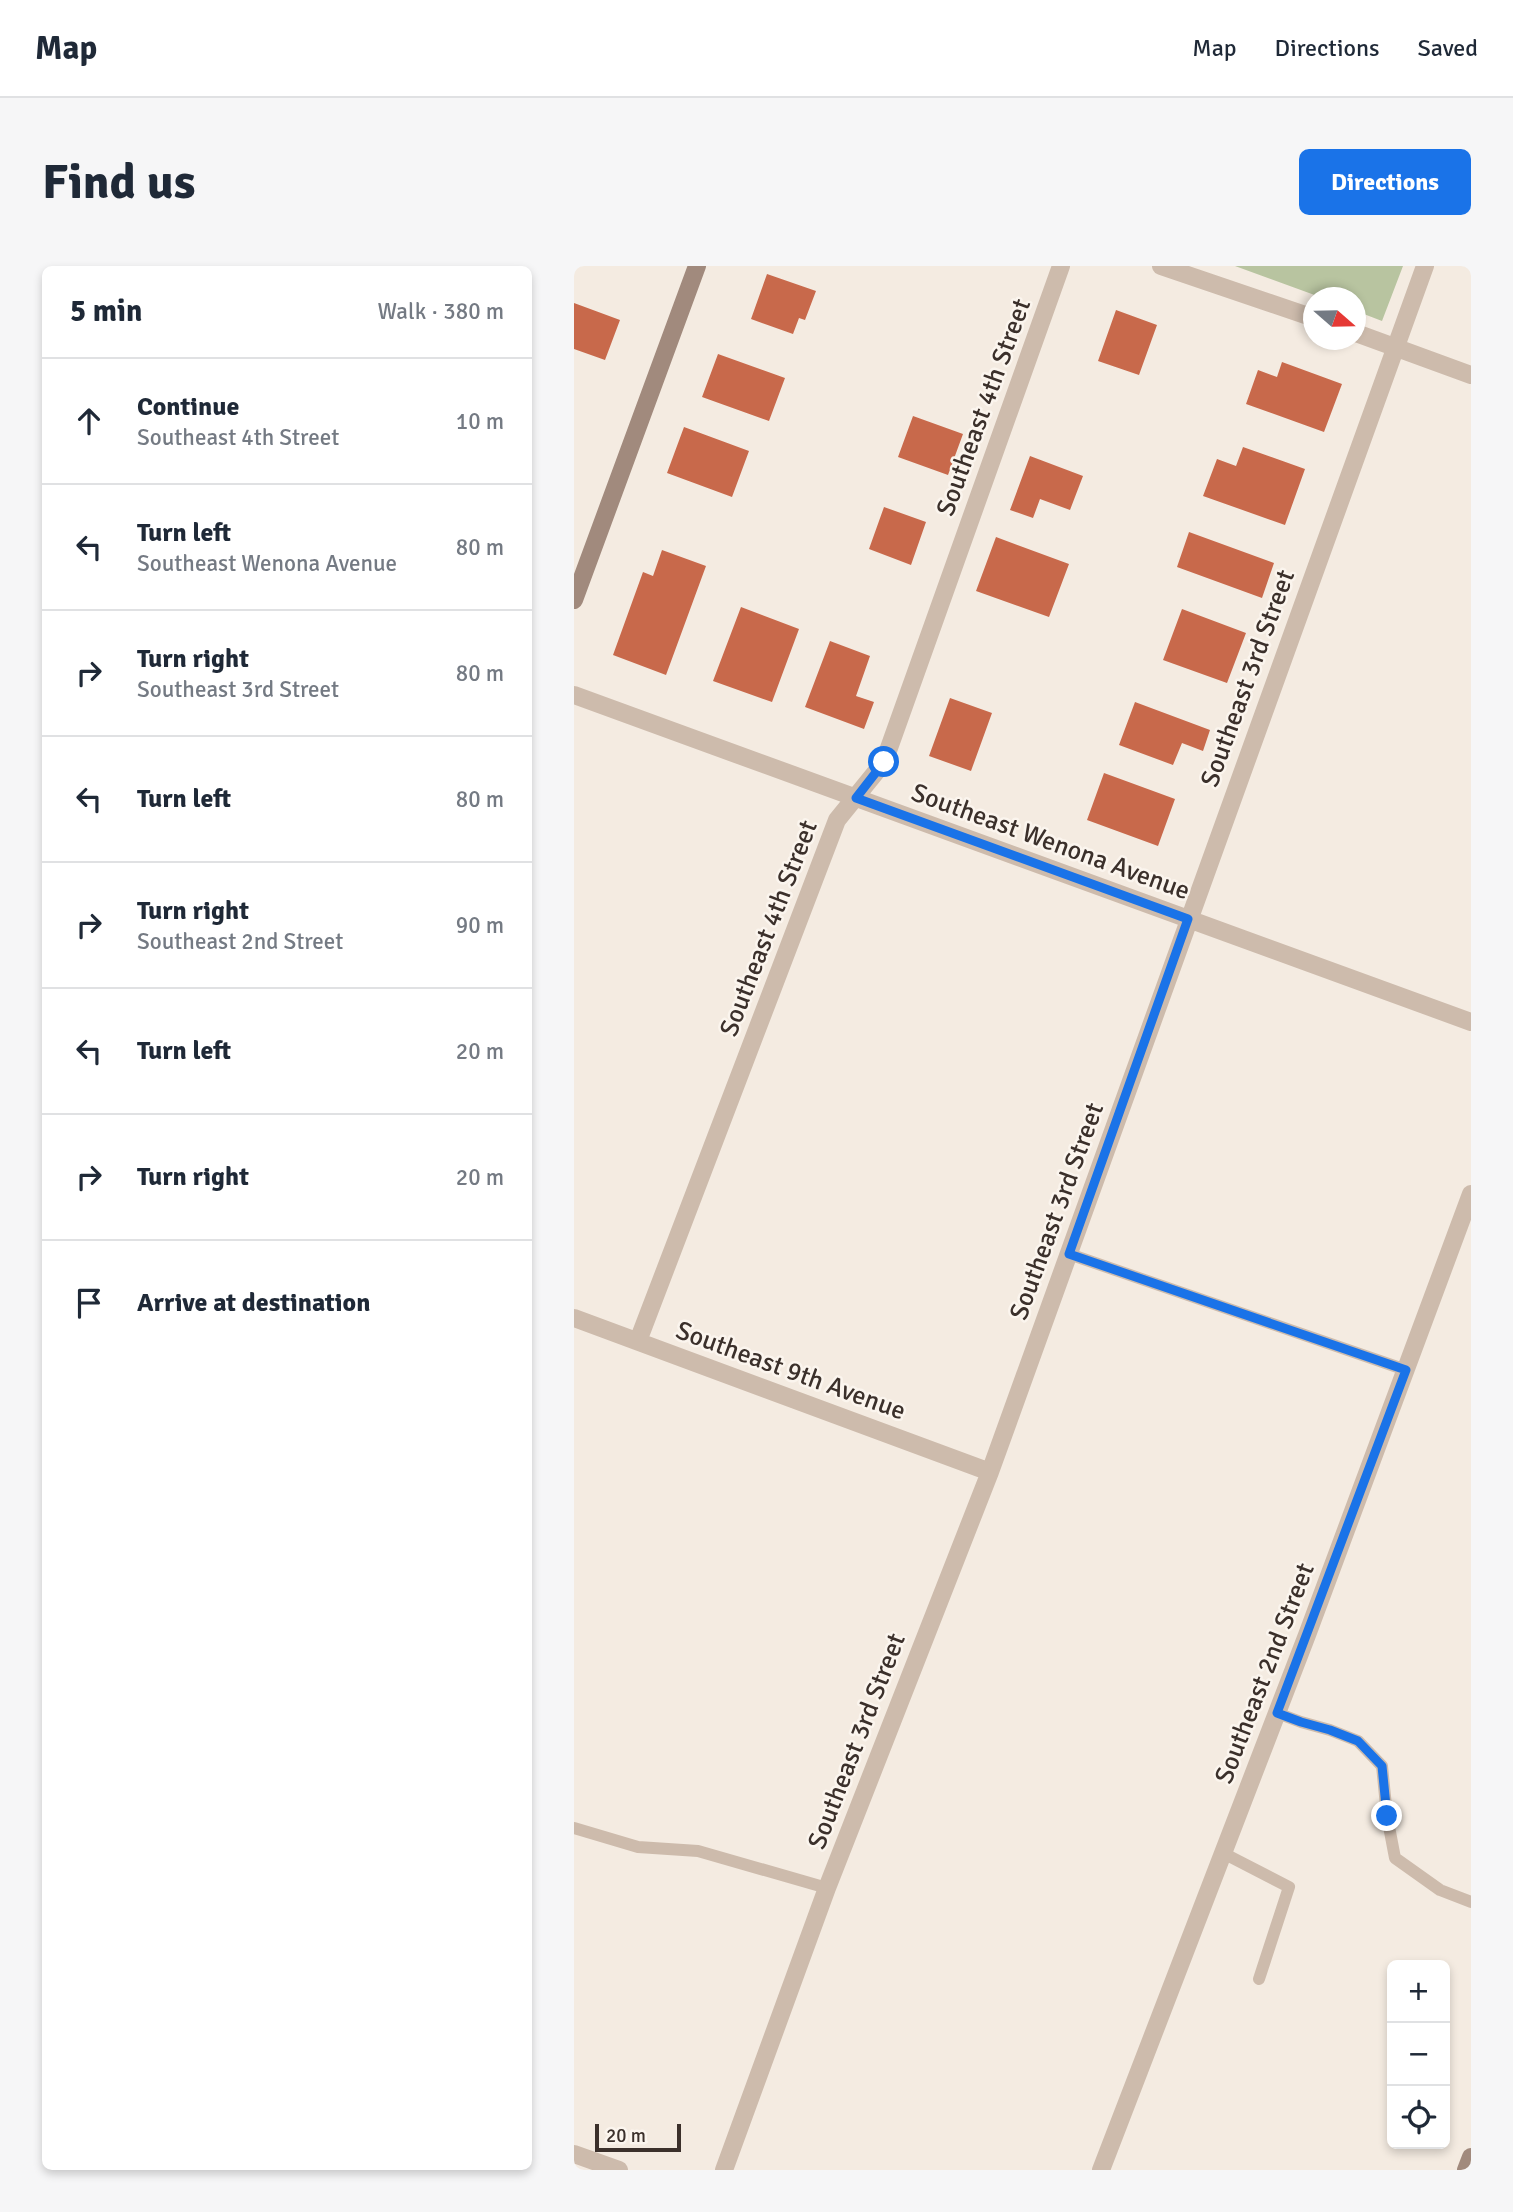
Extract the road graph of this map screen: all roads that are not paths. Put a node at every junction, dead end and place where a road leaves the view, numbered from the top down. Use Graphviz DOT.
graph roads {
  1 [pos="697,266"];
  2 [pos="1062,266"];
  3 [pos="1161,266"];
  4 [pos="1425,266"];
  5 [pos="1303,314"];
  6 [pos="1366,336"];
  7 [pos="1394,346"];
  8 [pos="1471,375"];
  9 [pos="574,600"];
  10 [pos="574,695"];
  11 [pos="856,798"];
  12 [pos="1188,919"];
  13 [pos="1471,1022"];
  14 [pos="1471,1194"];
  15 [pos="1069,1254"];
  16 [pos="574,1318"];
  17 [pos="638,1341"];
  18 [pos="1406,1370"];
  19 [pos="990,1472"];
  20 [pos="1277,1713"];
  21 [pos="574,1828"];
  22 [pos="1223,1853"];
  23 [pos="827,1888"];
  24 [pos="1471,1902"];
  25 [pos="1259,1979"];
  26 [pos="574,2154"];
  27 [pos="1471,2158"];
  28 [pos="619,2170"];
  29 [pos="724,2170"];
  30 [pos="1101,2170"];
  31 [pos="1466,2170"];
  1 -- 9 [label="street"];
  2 -- 11 [label="street, Southeast 4th Street"];
  3 -- 5 [label="street"];
  4 -- 7 [label="street, Southeast 3rd Street"];
  6 -- 7 [label="street"];
  7 -- 8 [label="street"];
  7 -- 12 [label="street, Southeast 3rd Street"];
  10 -- 11 [label="street, Southeast Wenona Avenue"];
  11 -- 12 [label="street, Southeast Wenona Avenue"];
  11 -- 17 [label="street, Southeast 4th Street"];
  12 -- 13 [label="street, Southeast Wenona Avenue"];
  12 -- 15 [label="street, Southeast 3rd Street"];
  14 -- 18 [label="street, Southeast 2nd Street"];
  15 -- 18 [label="lane"];
  15 -- 19 [label="street, Southeast 3rd Street"];
  16 -- 17 [label="street, Southeast 9th Avenue"];
  17 -- 19 [label="street, Southeast 9th Avenue"];
  18 -- 20 [label="street, Southeast 2nd Street"];
  19 -- 23 [label="street, Southeast 3rd Street"];
  20 -- 22 [label="street, Southeast 2nd Street"];
  20 -- 24 [label="lane"];
  21 -- 23 [label="lane"];
  22 -- 25 [label="lane"];
  22 -- 30 [label="street, Southeast 2nd Street"];
  23 -- 29 [label="street, Southeast 3rd Street"];
  26 -- 28 [label="street"];
  27 -- 31 [label="street"];
}
